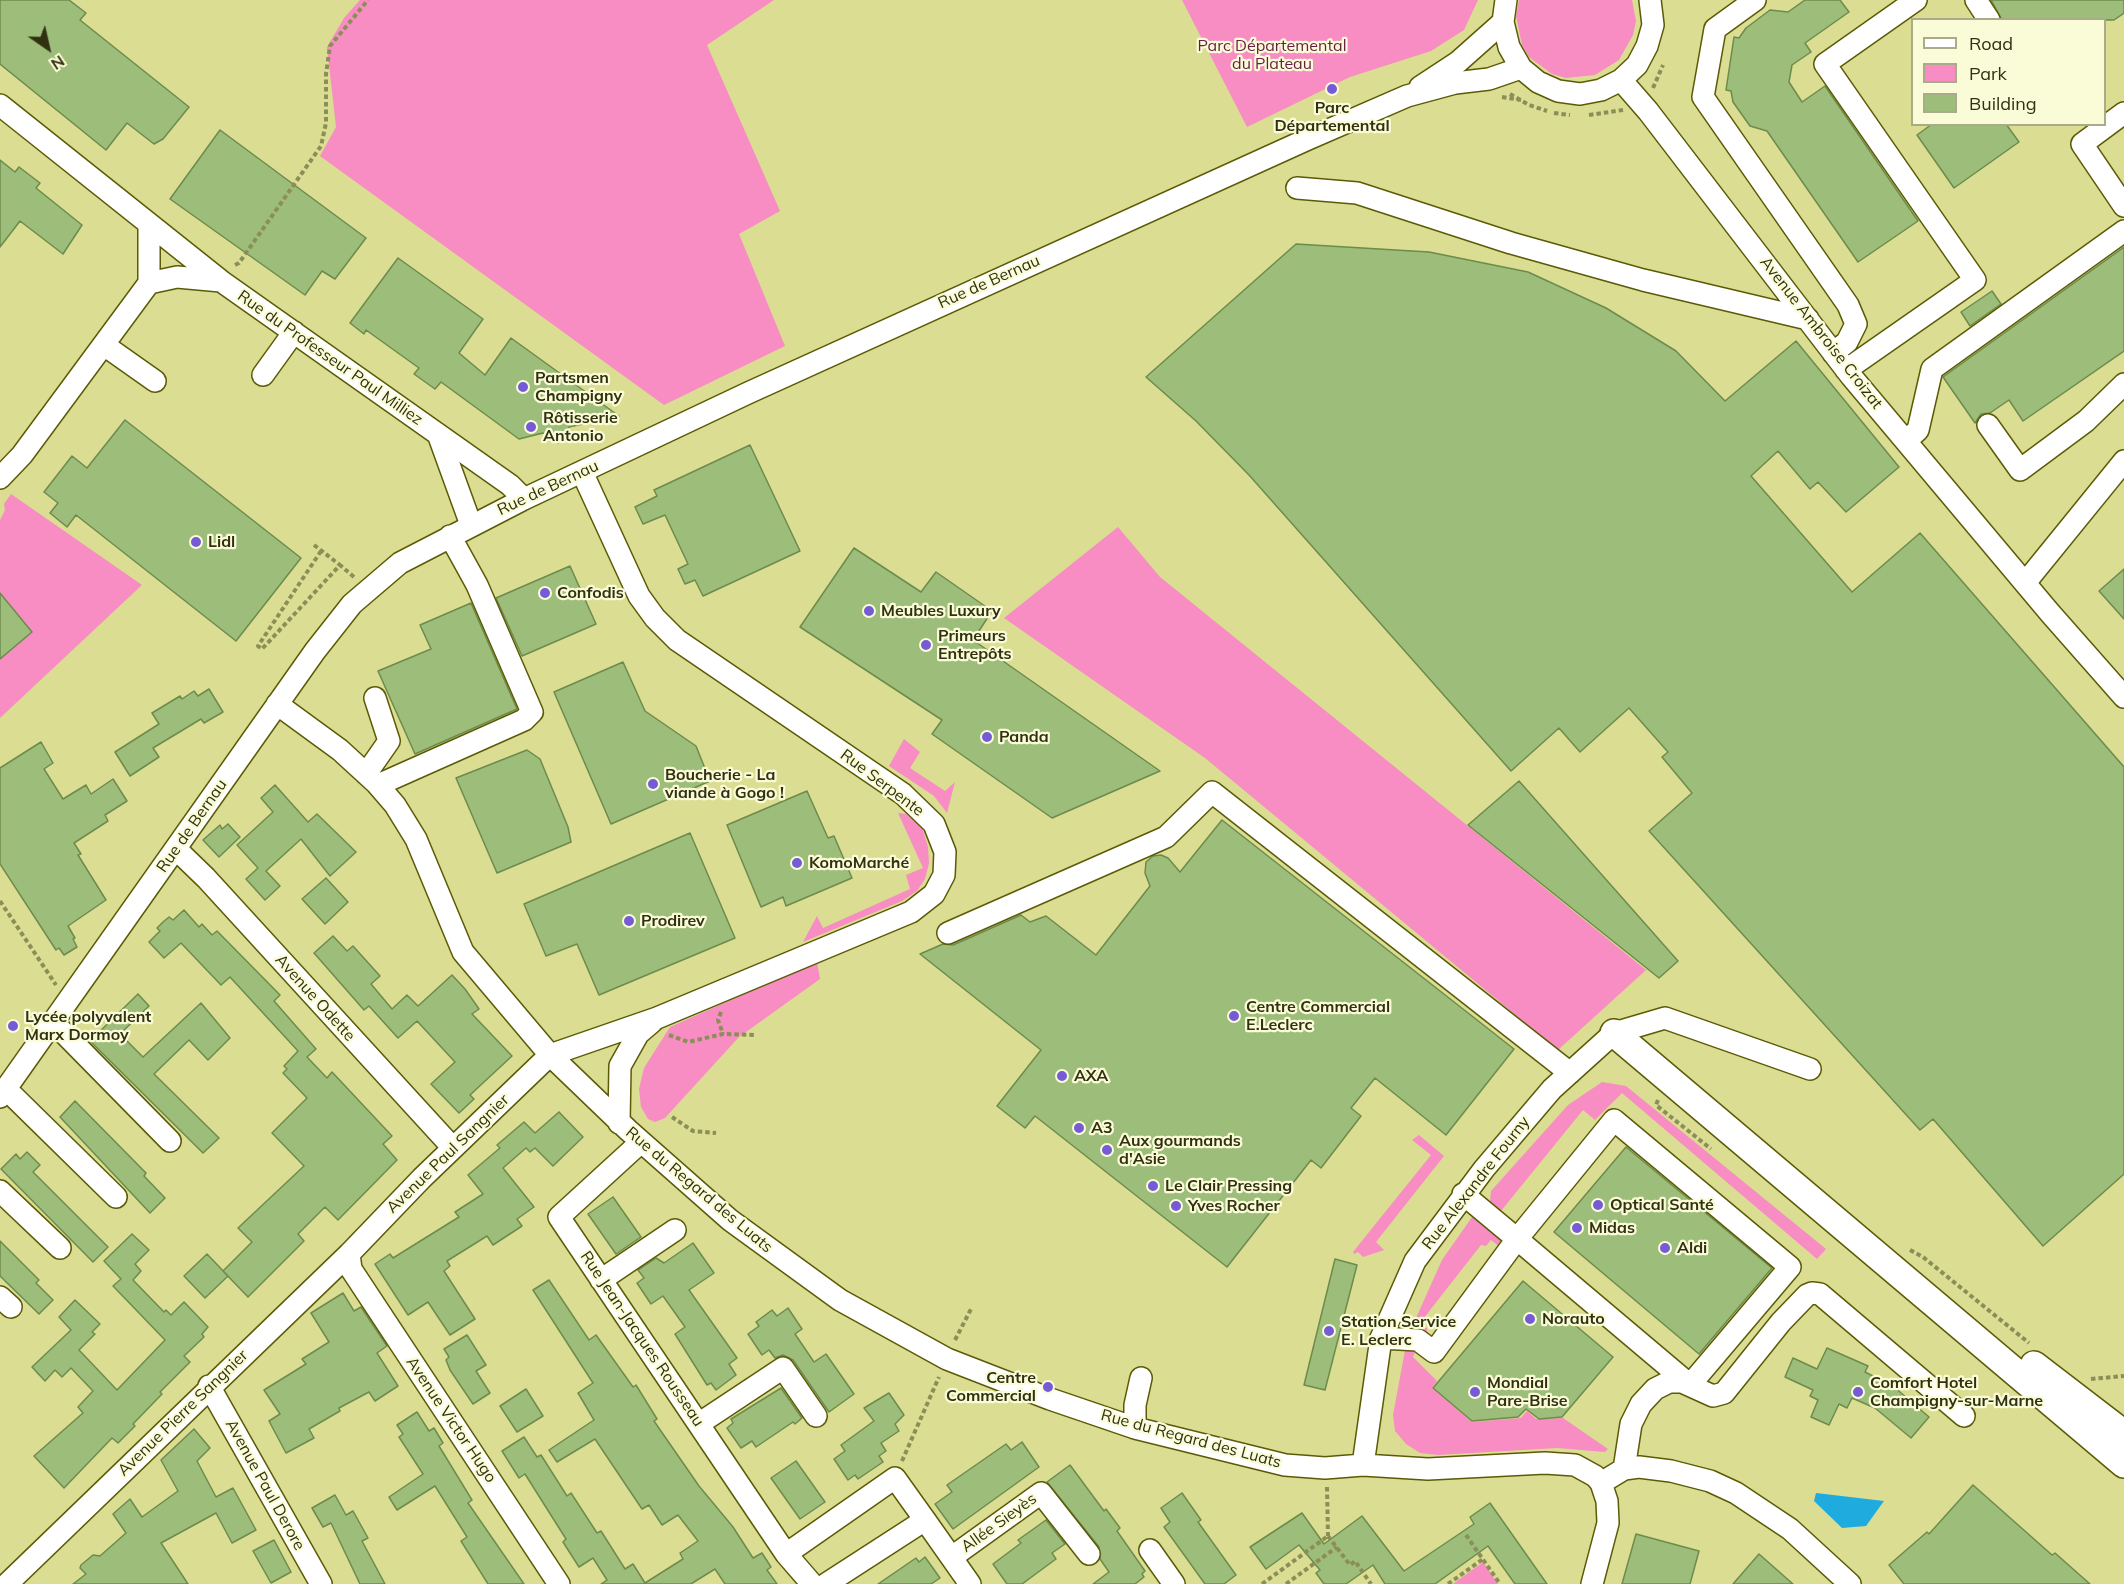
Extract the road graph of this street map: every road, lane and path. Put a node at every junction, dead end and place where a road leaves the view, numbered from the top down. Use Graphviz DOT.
graph roads {
  1 [pos="368,0"];
  2 [pos="1506,0"];
  3 [pos="1755,0"];
  4 [pos="1916,0"];
  5 [pos="1976,0"];
  6 [pos="1651,1"];
  7 [pos="1988,18"];
  8 [pos="1503,22"];
  9 [pos="1521,68"];
  10 [pos="1621,80"];
  11 [pos="1407,96"];
  12 [pos="0,105"];
  13 [pos="2124,113"];
  14 [pos="1298,188"];
  15 [pos="2124,206"];
  16 [pos="149,225"];
  17 [pos="2124,231"];
  18 [pos="226,274"];
  19 [pos="149,283"];
  20 [pos="1808,319"];
  21 [pos="294,332"];
  22 [pos="104,345"];
  23 [pos="1833,353"];
  24 [pos="1846,370"];
  25 [pos="263,375"];
  26 [pos="156,381"];
  27 [pos="2124,384"];
  28 [pos="1988,425"];
  29 [pos="438,434"];
  30 [pos="1907,440"];
  31 [pos="2124,461"];
  32 [pos="582,472"];
  33 [pos="0,478"];
  34 [pos="524,499"];
  35 [pos="471,525"];
  36 [pos="450,536"];
  37 [pos="314,545"];
  38 [pos="321,551"];
  39 [pos="340,565"];
  40 [pos="2025,583"];
  41 [pos="369,590"];
  42 [pos="2124,697"];
  43 [pos="375,698"];
  44 [pos="277,704"];
  45 [pos="372,780"];
  46 [pos="176,849"];
  47 [pos="0,901"];
  48 [pos="948,933"];
  49 [pos="66,1000"];
  50 [pos="657,1018"];
  51 [pos="53,1022"];
  52 [pos="1614,1033"];
  53 [pos="756,1035"];
  54 [pos="550,1055"];
  55 [pos="1810,1069"];
  56 [pos="1570,1073"];
  57 [pos="3,1093"];
  58 [pos="672,1117"];
  59 [pos="619,1123"];
  60 [pos="716,1133"];
  61 [pos="170,1141"];
  62 [pos="641,1142"];
  63 [pos="453,1148"];
  64 [pos="0,1191"];
  65 [pos="1464,1194"];
  66 [pos="116,1197"];
  67 [pos="675,1230"];
  68 [pos="1517,1239"];
  69 [pos="60,1248"];
  70 [pos="349,1254"];
  71 [pos="1900,1274"];
  72 [pos="601,1280"];
  73 [pos="971,1309"];
  74 [pos="1960,1324"];
  75 [pos="1381,1338"];
  76 [pos="947,1359"];
  77 [pos="2031,1374"];
  78 [pos="2124,1376"];
  79 [pos="1141,1377"];
  80 [pos="2100,1379"];
  81 [pos="1690,1385"];
  82 [pos="209,1386"];
  83 [pos="816,1416"];
  84 [pos="1964,1416"];
  85 [pos="700,1423"];
  86 [pos="1135,1428"];
  87 [pos="2118,1440"];
  88 [pos="1364,1465"];
  89 [pos="1325,1468"];
  90 [pos="1623,1469"];
  91 [pos="895,1478"];
  92 [pos="1601,1483"];
  93 [pos="925,1520"];
  94 [pos="1466,1534"];
  95 [pos="1328,1536"];
  96 [pos="1337,1547"];
  97 [pos="1150,1550"];
  98 [pos="786,1554"];
  99 [pos="1089,1554"];
  100 [pos="952,1557"];
  101 [pos="1483,1559"];
  102 [pos="18,1580"];
  103 [pos="321,1584"];
  104 [pos="559,1584"];
  105 [pos="812,1584"];
  106 [pos="826,1584"];
  107 [pos="970,1584"];
  108 [pos="1174,1584"];
  109 [pos="1262,1584"];
  110 [pos="1286,1584"];
  111 [pos="1371,1584"];
  112 [pos="1448,1584"];
  113 [pos="1500,1584"];
  114 [pos="1592,1584"];
  115 [pos="1850,1584"];
  1 -- 18 [label="path"];
  2 -- 8 [label="street"];
  3 -- 23 [label="street"];
  4 -- 24 [label="street"];
  5 -- 7 [label="street"];
  6 -- 10 [label="street"];
  8 -- 9 [label="street"];
  8 -- 11 [label="street, Rue de Bernau"];
  9 -- 10 [label="street"];
  9 -- 11 [label="street, Rue de Bernau"];
  10 -- 20 [label="street, Avenue Ambroise Croizat"];
  11 -- 32 [label="street, Rue de Bernau"];
  12 -- 16 [label="street, Rue du Professeur Paul Milliez"];
  13 -- 15 [label="street"];
  14 -- 20 [label="street"];
  16 -- 18 [label="street, Rue du Professeur Paul Milliez"];
  16 -- 19 [label="street"];
  17 -- 30 [label="street"];
  18 -- 19 [label="street, Rue du Professeur Paul Milliez"];
  18 -- 21 [label="street, Rue du Professeur Paul Milliez"];
  19 -- 22 [label="street"];
  20 -- 23 [label="street, Avenue Ambroise Croizat"];
  21 -- 25 [label="street"];
  21 -- 29 [label="street, Rue du Professeur Paul Milliez"];
  22 -- 26 [label="street"];
  22 -- 33 [label="street"];
  23 -- 24 [label="street, Avenue Ambroise Croizat"];
  24 -- 30 [label="street, Avenue Ambroise Croizat"];
  27 -- 28 [label="street"];
  29 -- 34 [label="street, Rue du Professeur Paul Milliez"];
  29 -- 35 [label="street, Rue du Professeur Paul Milliez"];
  30 -- 40 [label="street, Avenue Ambroise Croizat"];
  31 -- 40 [label="street"];
  32 -- 34 [label="street, Rue de Bernau"];
  32 -- 50 [label="street, Rue Serpente"];
  34 -- 35 [label="street, Rue de Bernau"];
  35 -- 36 [label="street, Rue de Bernau"];
  36 -- 41 [label="street, Rue de Bernau"];
  36 -- 45 [label="street"];
  37 -- 38 [label="path"];
  38 -- 39 [label="path"];
  38 -- 39 [label="path"];
  39 -- 41 [label="path"];
  40 -- 42 [label="street, Avenue Ambroise Croizat"];
  41 -- 44 [label="street, Rue de Bernau"];
  43 -- 45 [label="street"];
  44 -- 45 [label="street, Rue du Regard des Luats"];
  44 -- 46 [label="street, Rue de Bernau"];
  45 -- 54 [label="street, Rue du Regard des Luats"];
  46 -- 49 [label="street, Rue de Bernau"];
  46 -- 63 [label="street, Avenue Odette"];
  47 -- 49 [label="path"];
  48 -- 56 [label="street"];
  49 -- 51 [label="street, Rue de Bernau"];
  50 -- 53 [label="path"];
  50 -- 54 [label="street, Rue Serpente"];
  50 -- 59 [label="street, Rue Serpente"];
  51 -- 57 [label="street, Rue de Bernau"];
  51 -- 61 [label="street"];
  52 -- 55 [label="street"];
  52 -- 56 [label="street, Rue Alexandre Fourny"];
  52 -- 71 [label="main road"];
  54 -- 59 [label="street, Rue du Regard des Luats"];
  54 -- 63 [label="street, Avenue Paul Sangnier"];
  56 -- 65 [label="street, Rue Alexandre Fourny"];
  57 -- 66 [label="street"];
  58 -- 60 [label="path"];
  59 -- 62 [label="street, Rue du Regard des Luats"];
  62 -- 72 [label="street, Rue Jean-Jacques Rousseau"];
  62 -- 76 [label="street, Rue du Regard des Luats"];
  63 -- 70 [label="street, Avenue Paul Sangnier"];
  64 -- 69 [label="street"];
  65 -- 68 [label="street"];
  65 -- 75 [label="street, Rue Alexandre Fourny"];
  67 -- 72 [label="street"];
  68 -- 75 [label="street"];
  68 -- 81 [label="street"];
  68 -- 81 [label="street"];
  70 -- 82 [label="street, Avenue Pierre Sangnier"];
  70 -- 104 [label="street, Avenue Victor Hugo"];
  71 -- 74 [label="main road"];
  71 -- 77 [label="main road"];
  72 -- 85 [label="street, Rue Jean-Jacques Rousseau"];
  73 -- 76 [label="path"];
  74 -- 77 [label="main road"];
  74 -- 87 [label="main road"];
  75 -- 88 [label="street, Rue Alexandre Fourny"];
  76 -- 86 [label="street, Rue du Regard des Luats"];
  76 -- 91 [label="path"];
  77 -- 87 [label="main road"];
  78 -- 80 [label="path"];
  79 -- 86 [label="street"];
  81 -- 84 [label="street"];
  81 -- 90 [label="street"];
  82 -- 102 [label="street, Avenue Pierre Sangnier"];
  82 -- 103 [label="street, Avenue Paul Derore"];
  83 -- 85 [label="street"];
  85 -- 98 [label="street, Rue Jean-Jacques Rousseau"];
  86 -- 89 [label="street, Rue du Regard des Luats"];
  88 -- 89 [label="street, Rue du Regard des Luats"];
  88 -- 92 [label="street, Rue du Regard des Luats"];
  89 -- 95 [label="path"];
  90 -- 92 [label="street"];
  90 -- 115 [label="street"];
  91 -- 93 [label="street"];
  91 -- 98 [label="street"];
  92 -- 114 [label="street"];
  93 -- 100 [label="street"];
  93 -- 106 [label="street"];
  94 -- 101 [label="path"];
  95 -- 96 [label="path"];
  95 -- 109 [label="path"];
  96 -- 110 [label="path"];
  96 -- 111 [label="path"];
  97 -- 108 [label="street"];
  98 -- 105 [label="street, Rue Jean-Jacques Rousseau"];
  99 -- 100 [label="street, Allée Sieyès"];
  100 -- 107 [label="street"];
  101 -- 112 [label="path"];
  101 -- 113 [label="path"];
}
